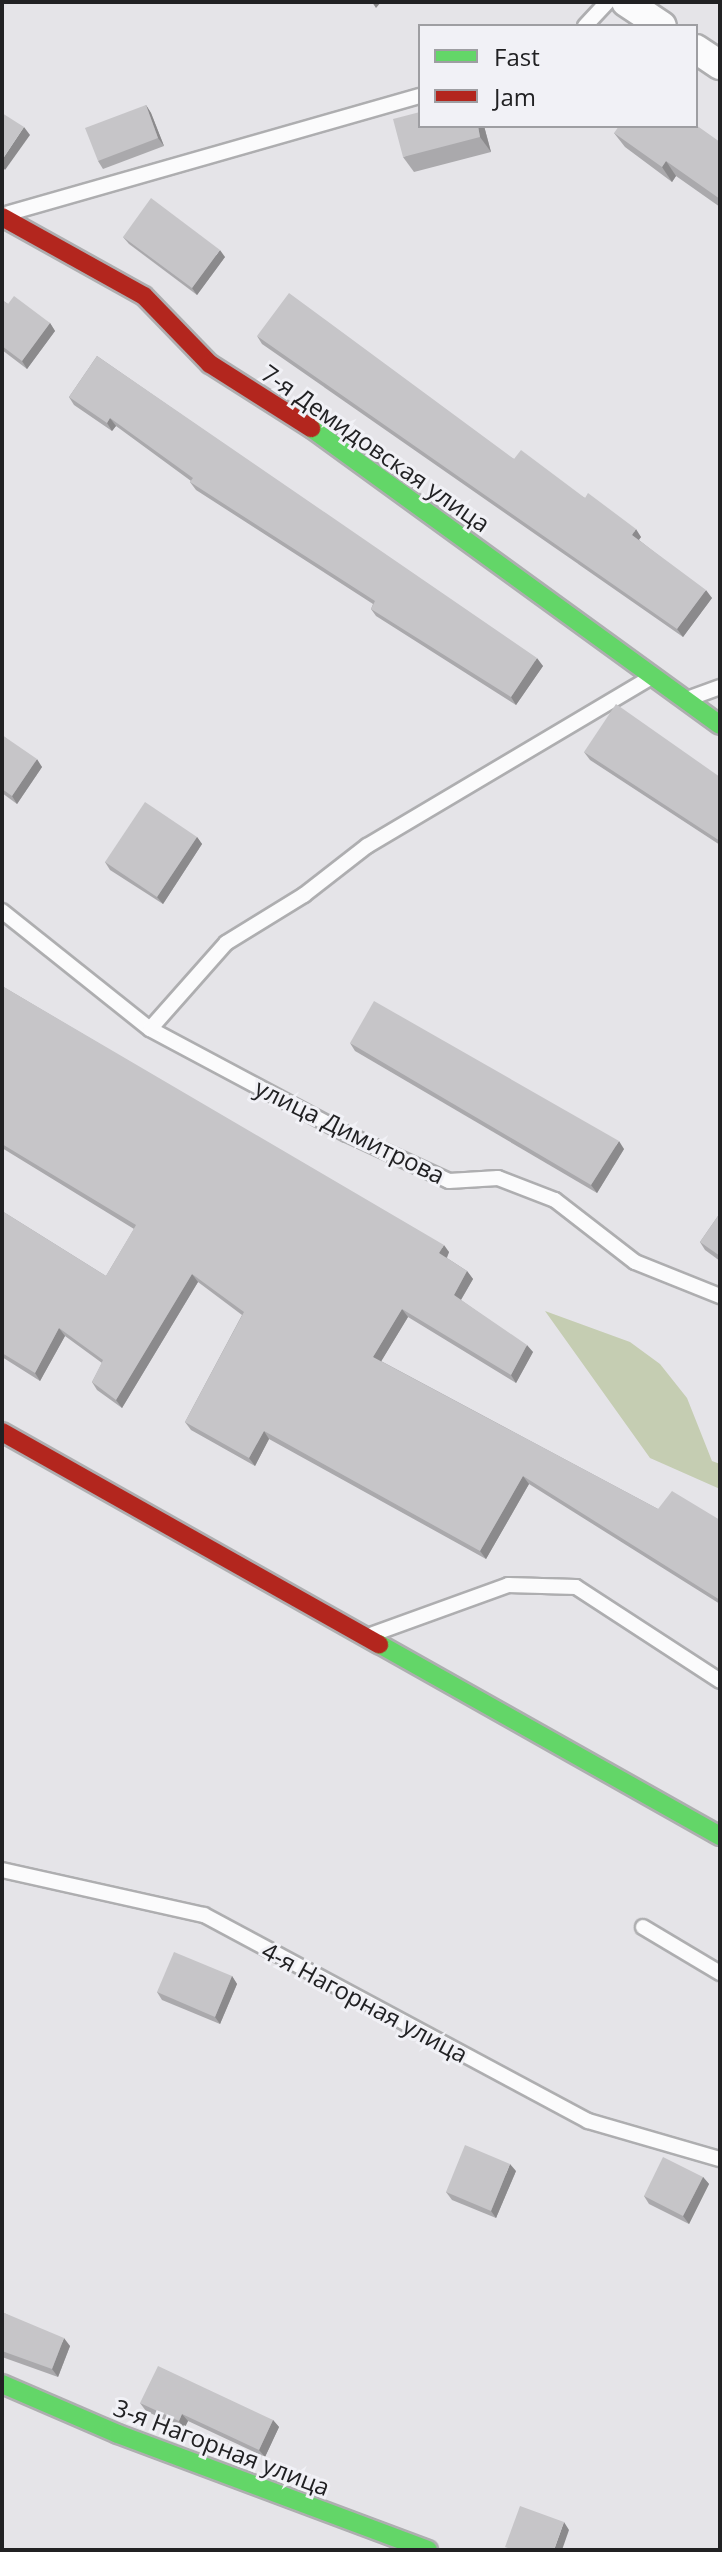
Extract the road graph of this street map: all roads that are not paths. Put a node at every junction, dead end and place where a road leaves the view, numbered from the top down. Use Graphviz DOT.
graph roads {
  1 [pos="607,2"];
  2 [pos="626,2"];
  3 [pos="587,24"];
  4 [pos="659,24"];
  5 [pos="698,50"];
  6 [pos="720,65"];
  7 [pos="418,97"];
  8 [pos="2,216"];
  9 [pos="653,676"];
  10 [pos="720,687"];
  11 [pos="685,701"];
  12 [pos="720,725"];
  13 [pos="2,911"];
  14 [pos="150,1029"];
  15 [pos="720,1296"];
  16 [pos="2,1432"];
  17 [pos="366,1636"];
  18 [pos="720,1681"];
  19 [pos="720,1836"];
  20 [pos="2,1870"];
  21 [pos="643,1927"];
  22 [pos="720,1973"];
  23 [pos="720,2159"];
  24 [pos="2,2384"];
  25 [pos="428,2550"];
  1 -- 3 [label="lane"];
  2 -- 4 [label="street"];
  5 -- 6 [label="street"];
  7 -- 8 [label="lane"];
  8 -- 9 [label="street, 7-я Демидовская улица"];
  9 -- 11 [label="street, 7-я Демидовская улица"];
  9 -- 14 [label="lane"];
  10 -- 11 [label="lane"];
  11 -- 12 [label="street, 7-я Демидовская улица"];
  13 -- 14 [label="lane, улица Димитрова"];
  14 -- 15 [label="lane, улица Димитрова"];
  16 -- 17 [label="street"];
  17 -- 18 [label="lane"];
  17 -- 19 [label="street"];
  20 -- 23 [label="lane, 4-я Нагорная улица"];
  21 -- 22 [label="lane"];
  24 -- 25 [label="street, 3-я Нагорная улица"];
}
